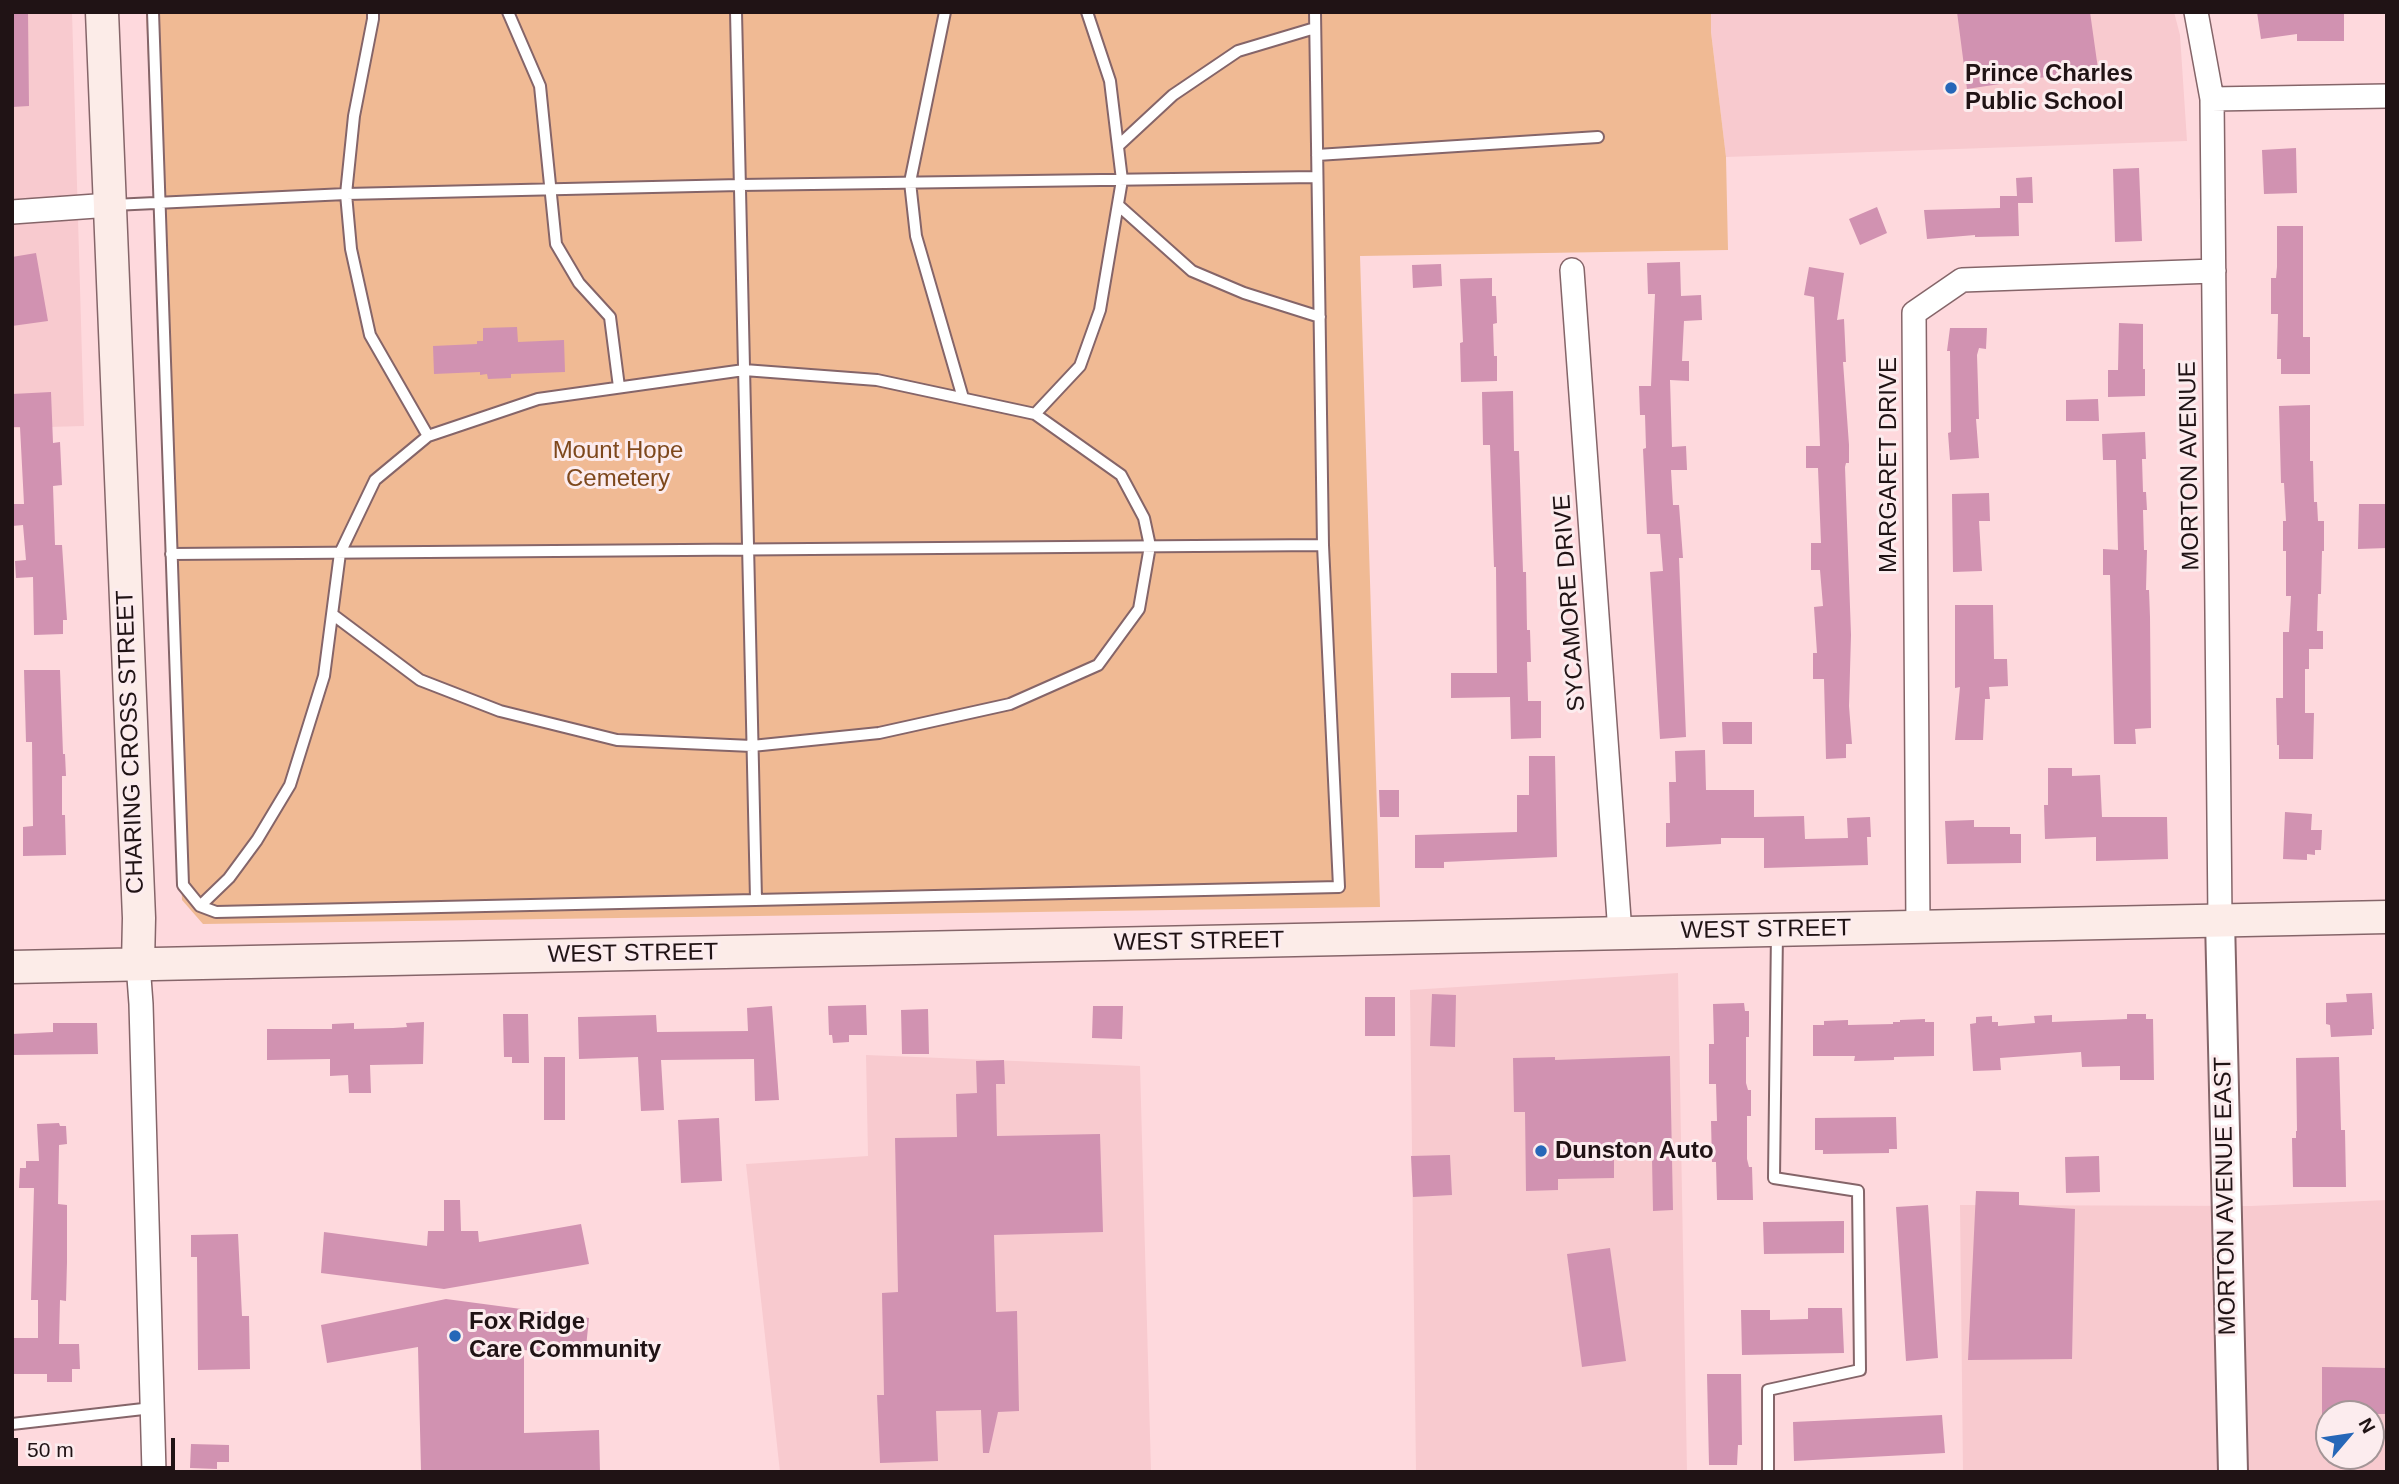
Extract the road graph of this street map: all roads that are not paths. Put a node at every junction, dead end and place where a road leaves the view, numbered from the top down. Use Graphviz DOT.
graph roads {
  1 [pos="102,12"];
  2 [pos="153,12"];
  3 [pos="373,12"];
  4 [pos="508,12"];
  5 [pos="736,12"];
  6 [pos="945,12"];
  7 [pos="1087,12"];
  8 [pos="1315,12"];
  9 [pos="2196,12"];
  10 [pos="1315,28"];
  11 [pos="2387,96"];
  12 [pos="2212,99"];
  13 [pos="1598,137"];
  14 [pos="1118,146"];
  15 [pos="1317,155"];
  16 [pos="1317,177"];
  17 [pos="1122,180"];
  18 [pos="910,182"];
  19 [pos="740,185"];
  20 [pos="550,189"];
  21 [pos="346,194"];
  22 [pos="159,202"];
  23 [pos="110,205"];
  24 [pos="1118,205"];
  25 [pos="12,212"];
  26 [pos="1572,270"];
  27 [pos="2214,271"];
  28 [pos="1320,317"];
  29 [pos="744,370"];
  30 [pos="619,387"];
  31 [pos="962,398"];
  32 [pos="1035,414"];
  33 [pos="428,436"];
  34 [pos="1323,545"];
  35 [pos="1150,546"];
  36 [pos="748,549"];
  37 [pos="340,553"];
  38 [pos="171,554"];
  39 [pos="332,614"];
  40 [pos="752,746"];
  41 [pos="756,899"];
  42 [pos="200,906"];
  43 [pos="2387,917"];
  44 [pos="2220,920"];
  45 [pos="1918,927"];
  46 [pos="1777,929"];
  47 [pos="1620,933"];
  48 [pos="138,964"];
  49 [pos="12,967"];
  50 [pos="153,1408"];
  51 [pos="12,1424"];
  52 [pos="154,1472"];
  53 [pos="1768,1472"];
  54 [pos="2233,1472"];
  1 -- 23 [label="main road, CHARING CROSS STREET"];
  2 -- 22 [label="lane"];
  3 -- 21 [label="lane"];
  4 -- 20 [label="lane"];
  5 -- 19 [label="lane"];
  6 -- 18 [label="lane"];
  7 -- 14 [label="lane"];
  8 -- 10 [label="lane"];
  9 -- 12 [label="street, MORTON AVENUE"];
  10 -- 14 [label="lane"];
  10 -- 15 [label="lane"];
  11 -- 12 [label="street"];
  12 -- 27 [label="street, MORTON AVENUE"];
  13 -- 15 [label="lane"];
  14 -- 17 [label="lane"];
  15 -- 16 [label="lane"];
  16 -- 17 [label="lane"];
  16 -- 28 [label="lane"];
  17 -- 18 [label="lane"];
  17 -- 24 [label="lane"];
  18 -- 19 [label="lane"];
  18 -- 31 [label="lane"];
  19 -- 20 [label="lane"];
  19 -- 29 [label="lane"];
  20 -- 21 [label="lane"];
  20 -- 30 [label="lane"];
  21 -- 22 [label="lane"];
  21 -- 33 [label="lane"];
  22 -- 23 [label="lane"];
  22 -- 38 [label="lane"];
  23 -- 25 [label="street"];
  23 -- 48 [label="main road, CHARING CROSS STREET"];
  24 -- 28 [label="lane"];
  24 -- 32 [label="lane"];
  26 -- 47 [label="street, SYCAMORE DRIVE"];
  27 -- 44 [label="street, MORTON AVENUE"];
  27 -- 45 [label="street, MARGARET DRIVE"];
  28 -- 34 [label="lane"];
  29 -- 30 [label="lane"];
  29 -- 31 [label="lane"];
  29 -- 36 [label="lane"];
  30 -- 33 [label="lane"];
  31 -- 32 [label="lane"];
  32 -- 35 [label="lane"];
  33 -- 37 [label="lane"];
  34 -- 35 [label="lane"];
  34 -- 41 [label="lane"];
  35 -- 36 [label="lane"];
  35 -- 40 [label="lane"];
  36 -- 37 [label="lane"];
  36 -- 40 [label="lane"];
  37 -- 38 [label="lane"];
  37 -- 39 [label="lane"];
  38 -- 42 [label="lane"];
  39 -- 40 [label="lane"];
  39 -- 42 [label="lane"];
  40 -- 41 [label="lane"];
  41 -- 42 [label="lane"];
  43 -- 44 [label="main road, WEST STREET"];
  44 -- 45 [label="main road, WEST STREET"];
  44 -- 54 [label="street, MORTON AVENUE EAST"];
  45 -- 46 [label="main road, WEST STREET"];
  46 -- 47 [label="main road, WEST STREET"];
  46 -- 53 [label="lane"];
  47 -- 48 [label="main road, WEST STREET"];
  48 -- 49 [label="main road, WEST STREET"];
  48 -- 50 [label="street, CHARING CROSS STREET"];
  50 -- 51 [label="lane"];
  50 -- 52 [label="street, CHARING CROSS STREET"];
}
